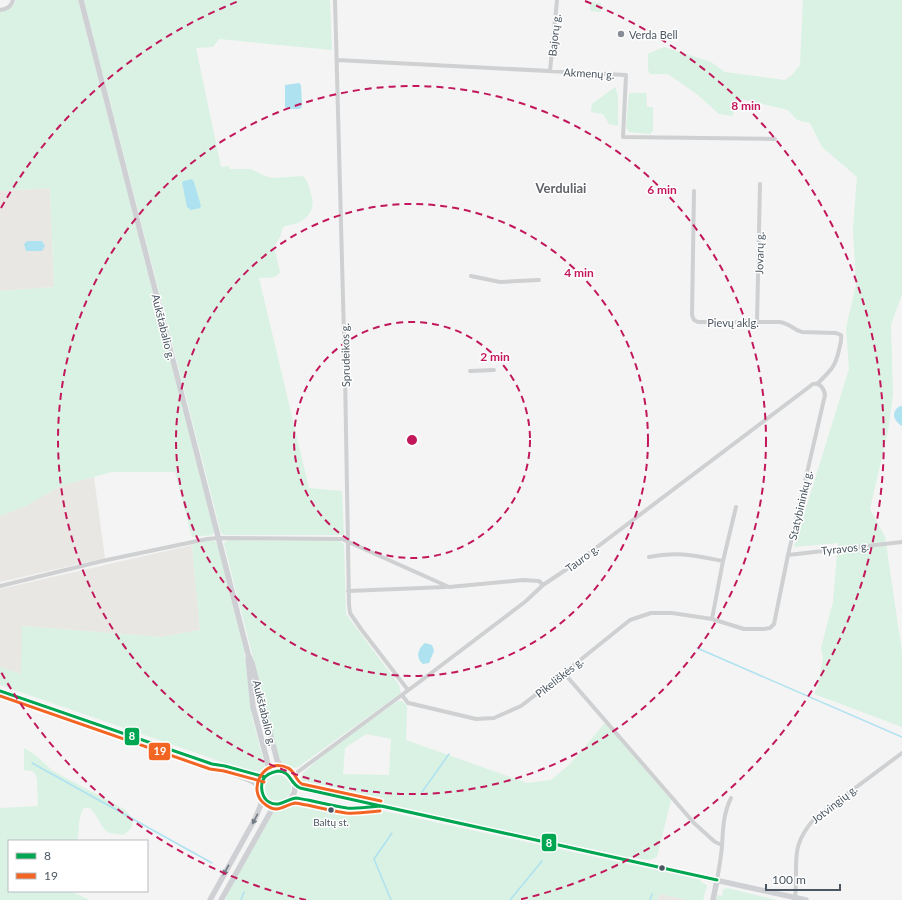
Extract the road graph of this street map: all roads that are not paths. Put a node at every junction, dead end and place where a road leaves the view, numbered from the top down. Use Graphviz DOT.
graph roads {
  1 [pos="13,0"];
  2 [pos="81,0"];
  3 [pos="335,0"];
  4 [pos="557,0"];
  5 [pos="0,10"];
  6 [pos="337,60"];
  7 [pos="550,71"];
  8 [pos="775,139"];
  9 [pos="760,184"];
  10 [pos="694,191"];
  11 [pos="471,276"];
  12 [pos="539,280"];
  13 [pos="757,322"];
  14 [pos="494,370"];
  15 [pos="470,371"];
  16 [pos="817,384"];
  17 [pos="736,507"];
  18 [pos="219,538"];
  19 [pos="348,542"];
  20 [pos="902,542"];
  21 [pos="788,555"];
  22 [pos="649,557"];
  23 [pos="723,561"];
  24 [pos="543,584"];
  25 [pos="0,586"];
  26 [pos="449,587"];
  27 [pos="348,591"];
  28 [pos="712,619"];
  29 [pos="774,624"];
  30 [pos="248,654"];
  31 [pos="564,673"];
  32 [pos="408,690"];
  33 [pos="0,691"];
  34 [pos="402,695"];
  35 [pos="902,753"];
  36 [pos="212,764"];
  37 [pos="284,772"];
  38 [pos="267,775"];
  39 [pos="291,777"];
  40 [pos="294,785"];
  41 [pos="261,788"];
  42 [pos="264,797"];
  43 [pos="731,798"];
  44 [pos="290,799"];
  45 [pos="275,804"];
  46 [pos="382,806"];
  47 [pos="722,845"];
  48 [pos="717,880"];
  49 [pos="795,898"];
  50 [pos="210,900"];
  51 [pos="221,900"];
  52 [pos="713,900"];
  53 [pos="806,900"];
  1 -- 5 [label="street"];
  2 -- 18 [label="main road, Aukštabalio g."];
  3 -- 6 [label="street, Sprudeikos g."];
  4 -- 7 [label="street, Bajorų g."];
  6 -- 7 [label="street, Akmenų g."];
  6 -- 19 [label="street, Sprudeikos g."];
  7 -- 8 [label="street, Akmenų g."];
  9 -- 13 [label="street, Jovarų g."];
  10 -- 13 [label="street, Pievų aklg."];
  11 -- 12 [label="street"];
  13 -- 16 [label="street, Pievų aklg."];
  14 -- 15 [label="street"];
  16 -- 21 [label="street, Statybininkų g."];
  16 -- 24 [label="street, Tauro g."];
  17 -- 23 [label="street"];
  18 -- 19 [label="street"];
  18 -- 25 [label="street"];
  18 -- 30 [label="main road, Aukštabalio g."];
  19 -- 26 [label="street"];
  19 -- 27 [label="street, Sprudeikos g."];
  20 -- 21 [label="street, Tyravos g."];
  21 -- 29 [label="street, Statybininkų g."];
  22 -- 23 [label="street"];
  23 -- 28 [label="street"];
  24 -- 26 [label="street"];
  24 -- 32 [label="street, Tauro g."];
  26 -- 27 [label="street"];
  27 -- 32 [label="street, Sprudeikos g."];
  28 -- 29 [label="street, Pikeliškės g."];
  28 -- 31 [label="street, Pikeliškės g."];
  30 -- 37 [label="main road, Aukštabalio g."];
  30 -- 38 [label="main road, Aukštabalio g."];
  31 -- 34 [label="street, Pikeliškės g."];
  31 -- 47 [label="street"];
  32 -- 34 [label="street, Tauro g."];
  33 -- 36 [label="main road"];
  34 -- 39 [label="street, Tauro g."];
  35 -- 49 [label="street, Jotvingių g."];
  36 -- 38 [label="main road"];
  36 -- 41 [label="main road"];
  37 -- 38 [label="main road"];
  37 -- 39 [label="main road"];
  38 -- 41 [label="main road"];
  39 -- 40 [label="main road"];
  40 -- 44 [label="main road"];
  40 -- 46 [label="main road"];
  41 -- 42 [label="main road"];
  42 -- 45 [label="main road"];
  42 -- 50 [label="main road, one-way"];
  43 -- 47 [label="street"];
  44 -- 45 [label="main road"];
  44 -- 46 [label="main road"];
  45 -- 51 [label="main road"];
  46 -- 48 [label="main road"];
  47 -- 48 [label="street"];
  48 -- 49 [label="main road"];
  48 -- 52 [label="main road"];
  49 -- 53 [label="main road"];
}
